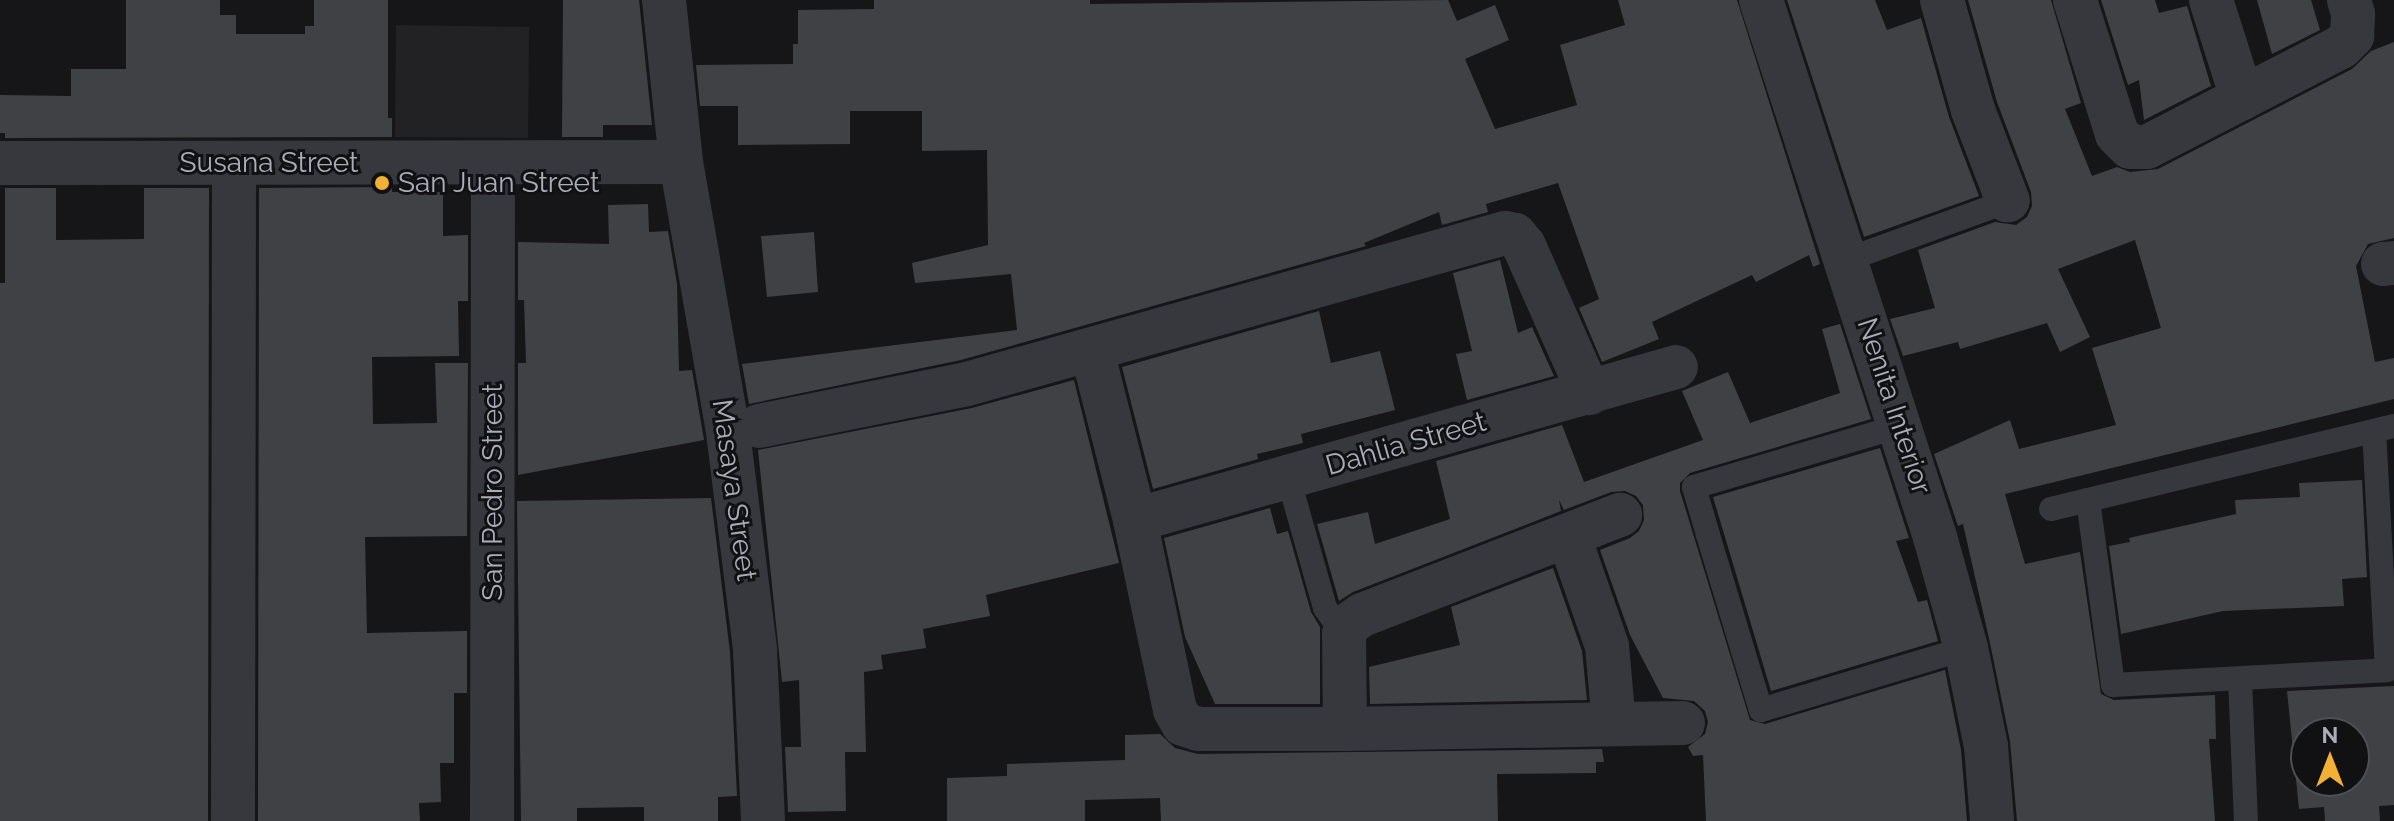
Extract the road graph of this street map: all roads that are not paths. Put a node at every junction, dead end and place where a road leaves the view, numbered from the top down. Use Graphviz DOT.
graph roads {
  1 [pos="664,0"];
  2 [pos="1761,0"];
  3 [pos="1942,0"];
  4 [pos="2075,0"];
  5 [pos="2211,0"];
  6 [pos="2349,0"];
  7 [pos="2242,98"];
  8 [pos="681,162"];
  9 [pos="0,163"];
  10 [pos="234,163"];
  11 [pos="493,163"];
  12 [pos="2008,201"];
  13 [pos="1846,260"];
  14 [pos="1092,351"];
  15 [pos="1676,367"];
  16 [pos="1589,393"];
  17 [pos="1900,426"];
  18 [pos="2384,428"];
  19 [pos="744,429"];
  20 [pos="1288,477"];
  21 [pos="2088,500"];
  22 [pos="2051,509"];
  23 [pos="1620,515"];
  24 [pos="1135,520"];
  25 [pos="1569,537"];
  26 [pos="1344,634"];
  27 [pos="1966,648"];
  28 [pos="2240,679"];
  29 [pos="1683,723"];
  30 [pos="1614,724"];
  31 [pos="1345,729"];
  32 [pos="233,821"];
  33 [pos="492,821"];
  34 [pos="763,821"];
  35 [pos="1992,821"];
  36 [pos="2246,821"];
  1 -- 8 [label="street, Masaya Street"];
  2 -- 13 [label="street, Nenita Interior"];
  3 -- 12 [label="street"];
  4 -- 7 [label="street"];
  5 -- 7 [label="street"];
  6 -- 7 [label="street"];
  8 -- 11 [label="street, Susana Street"];
  8 -- 19 [label="street, Masaya Street"];
  9 -- 10 [label="street, Susana Street"];
  10 -- 11 [label="street, Susana Street"];
  10 -- 32 [label="street"];
  11 -- 33 [label="street, San Pedro Street"];
  12 -- 13 [label="lane"];
  13 -- 17 [label="street, Nenita Interior"];
  14 -- 16 [label="street"];
  14 -- 19 [label="street"];
  14 -- 24 [label="street"];
  15 -- 16 [label="street, Dahlia Street"];
  16 -- 20 [label="street, Dahlia Street"];
  17 -- 27 [label="street, Nenita Interior"];
  17 -- 27 [label="lane"];
  18 -- 21 [label="lane"];
  18 -- 28 [label="lane"];
  19 -- 34 [label="street, Masaya Street"];
  20 -- 24 [label="street, Dahlia Street"];
  20 -- 26 [label="lane"];
  21 -- 22 [label="lane"];
  21 -- 28 [label="lane"];
  23 -- 25 [label="street"];
  24 -- 31 [label="street"];
  25 -- 26 [label="street"];
  25 -- 30 [label="street"];
  26 -- 31 [label="street"];
  27 -- 35 [label="street, Nenita Interior"];
  28 -- 36 [label="lane"];
  29 -- 30 [label="street"];
  30 -- 31 [label="street"];
}
